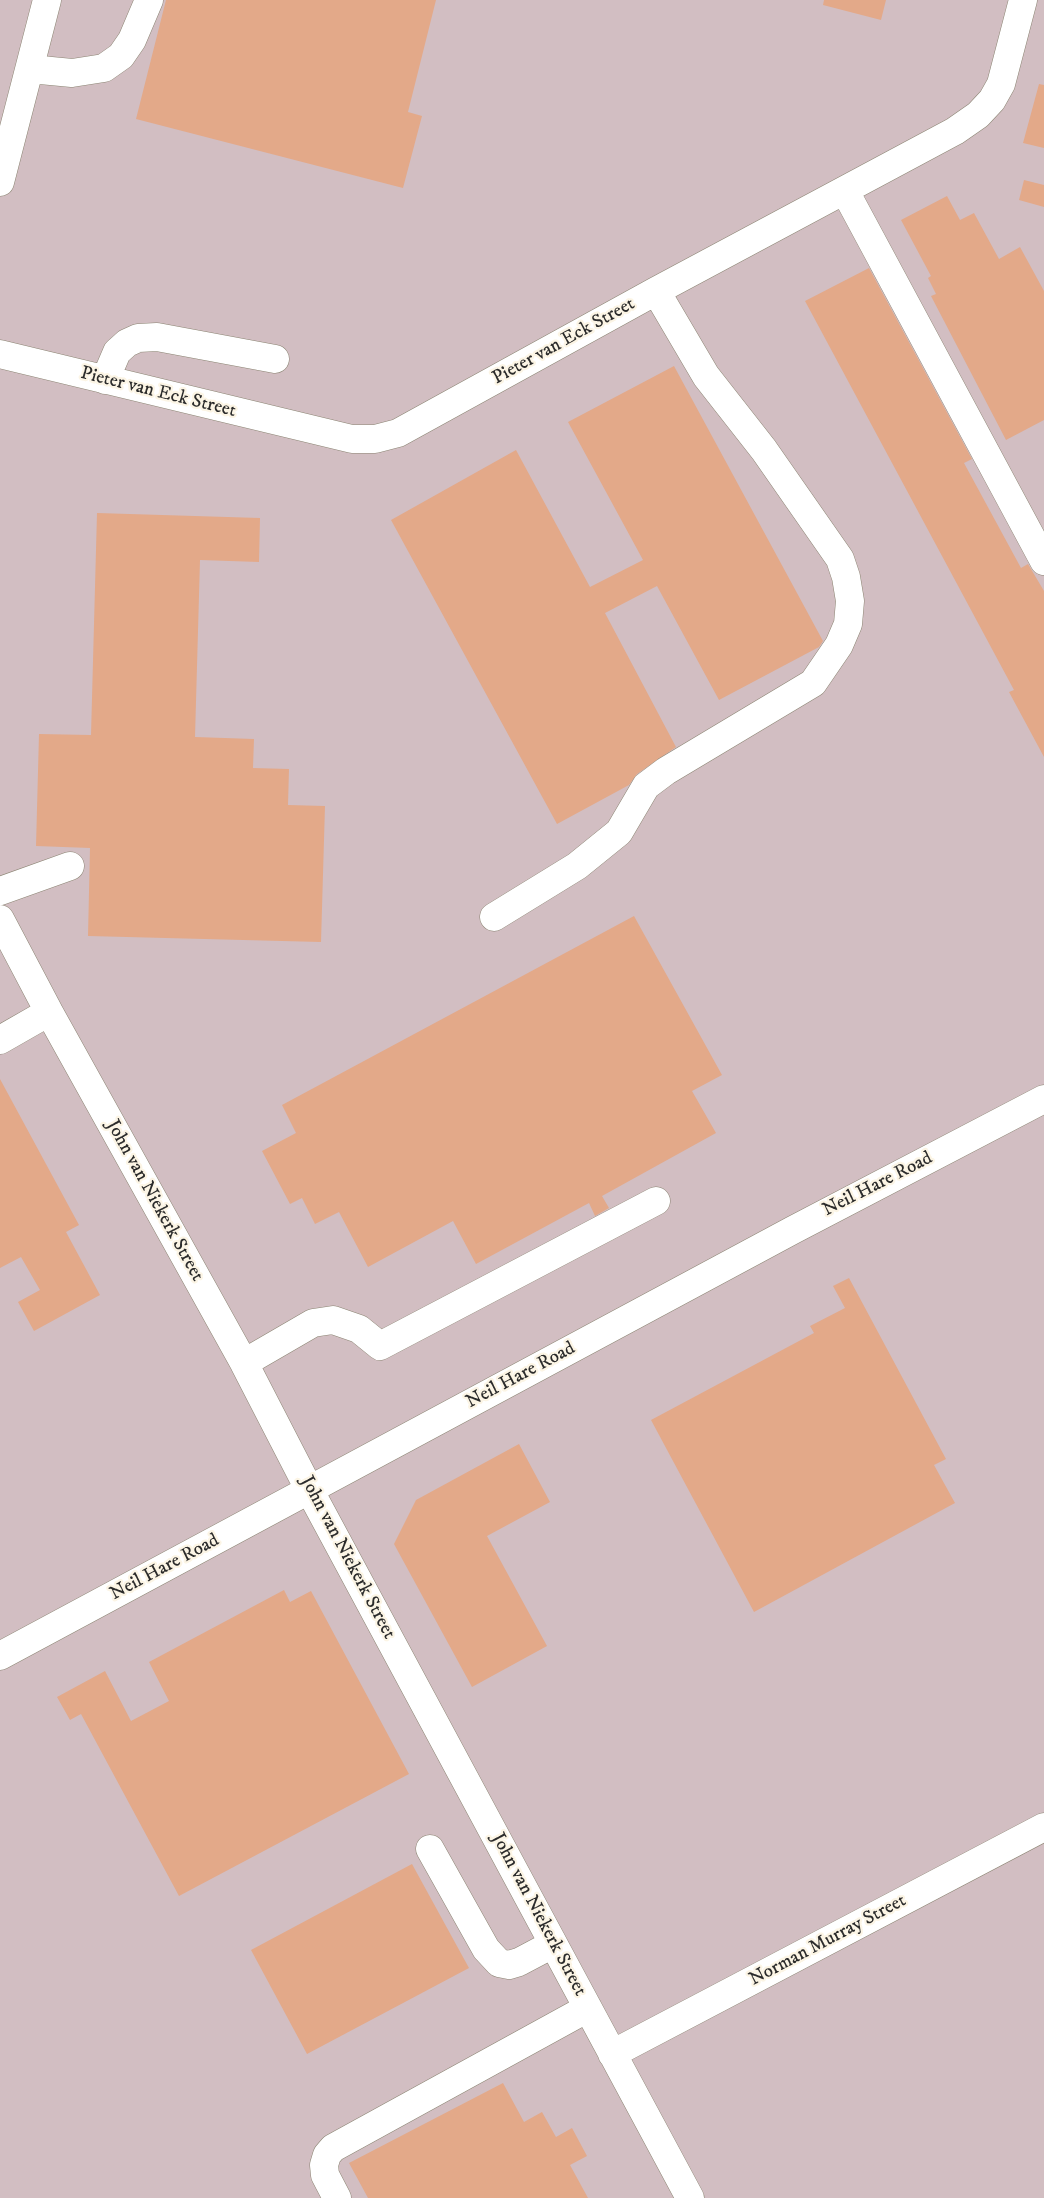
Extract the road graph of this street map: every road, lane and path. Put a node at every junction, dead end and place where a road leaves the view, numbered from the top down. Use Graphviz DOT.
graph roads {
  1 [pos="48,0"];
  2 [pos="149,0"];
  3 [pos="1023,0"];
  4 [pos="30,69"];
  5 [pos="0,182"];
  6 [pos="845,190"];
  7 [pos="656,291"];
  8 [pos="0,354"];
  9 [pos="275,360"];
  10 [pos="105,380"];
  11 [pos="1044,561"];
  12 [pos="70,866"];
  13 [pos="0,891"];
  14 [pos="494,916"];
  15 [pos="0,919"];
  16 [pos="49,1012"];
  17 [pos="0,1040"];
  18 [pos="1044,1099"];
  19 [pos="656,1201"];
  20 [pos="244,1363"];
  21 [pos="310,1491"];
  22 [pos="0,1656"];
  23 [pos="1044,1827"];
  24 [pos="430,1849"];
  25 [pos="554,1944"];
  26 [pos="588,2008"];
  27 [pos="612,2054"];
  28 [pos="337,2198"];
  29 [pos="690,2198"];
  1 -- 4 [label="street"];
  2 -- 4 [label="street"];
  3 -- 6 [label="street, Pieter van Eck Street"];
  4 -- 5 [label="street"];
  6 -- 7 [label="street, Pieter van Eck Street"];
  6 -- 11 [label="street"];
  7 -- 10 [label="street, Pieter van Eck Street"];
  7 -- 14 [label="street"];
  8 -- 10 [label="street, Pieter van Eck Street"];
  9 -- 10 [label="street"];
  12 -- 13 [label="street"];
  15 -- 16 [label="street, John van Niekerk Street"];
  16 -- 17 [label="street"];
  16 -- 20 [label="street, John van Niekerk Street"];
  18 -- 21 [label="street, Neil Hare Road"];
  19 -- 20 [label="street"];
  20 -- 21 [label="street, John van Niekerk Street"];
  21 -- 22 [label="street, Neil Hare Road"];
  21 -- 25 [label="street, John van Niekerk Street"];
  23 -- 27 [label="street, Norman Murray Street"];
  24 -- 25 [label="street"];
  25 -- 26 [label="street, John van Niekerk Street"];
  26 -- 27 [label="street, John van Niekerk Street"];
  26 -- 28 [label="street"];
  27 -- 29 [label="street, John van Niekerk Street"];
}
